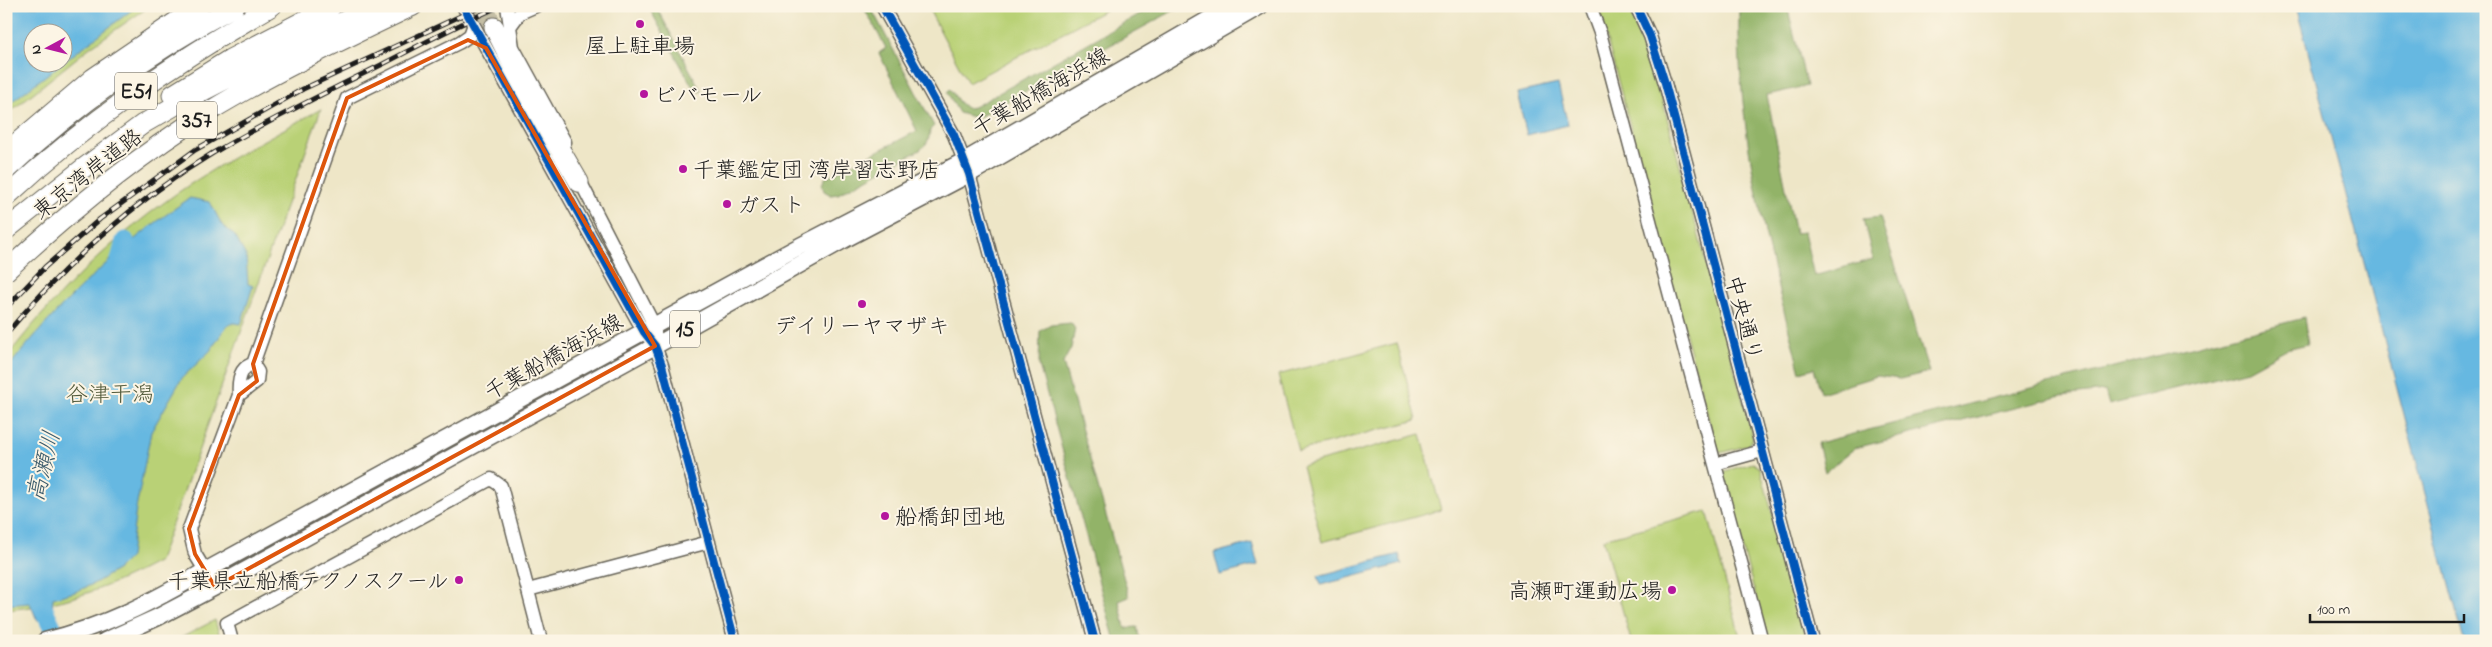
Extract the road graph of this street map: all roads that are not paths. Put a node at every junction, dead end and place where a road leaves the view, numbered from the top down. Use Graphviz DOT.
graph roads {
  1 [pos="199,6"];
  2 [pos="235,6"];
  3 [pos="272,6"];
  4 [pos="332,6"];
  5 [pos="376,6"];
  6 [pos="413,6"];
  7 [pos="463,6"];
  8 [pos="507,6"];
  9 [pos="519,6"];
  10 [pos="530,6"];
  11 [pos="536,6"];
  12 [pos="882,6"];
  13 [pos="1232,6"];
  14 [pos="1260,6"];
  15 [pos="1590,6"];
  16 [pos="1636,6"];
  17 [pos="473,27"];
  18 [pos="501,28"];
  19 [pos="460,42"];
  20 [pos="486,48"];
  21 [pos="6,152"];
  22 [pos="967,168"];
  23 [pos="6,170"];
  24 [pos="579,182"];
  25 [pos="9,194"];
  26 [pos="26,210"];
  27 [pos="6,228"];
  28 [pos="6,271"];
  29 [pos="650,330"];
  30 [pos="655,346"];
  31 [pos="1762,451"];
  32 [pos="1715,464"];
  33 [pos="709,542"];
  34 [pos="205,571"];
  35 [pos="215,588"];
  36 [pos="528,590"];
  37 [pos="46,641"];
  38 [pos="104,641"];
  39 [pos="232,641"];
  40 [pos="542,641"];
  41 [pos="735,641"];
  42 [pos="1095,641"];
  43 [pos="1762,641"];
  44 [pos="1813,641"];
  1 -- 21 [label="highway"];
  2 -- 23 [label="highway"];
  3 -- 25 [label="highway, E51"];
  4 -- 26 [label="highway, E51"];
  5 -- 26 [label="highway"];
  6 -- 28 [label="highway, 東京湾岸道路 / 357"];
  7 -- 17 [label="street"];
  8 -- 18 [label="street"];
  9 -- 10 [label="street"];
  11 -- 18 [label="street"];
  12 -- 22 [label="street"];
  13 -- 22 [label="main road, 千葉船橋海浜線 / 15"];
  14 -- 22 [label="main road, 千葉船橋海浜線 / 15"];
  15 -- 32 [label="street"];
  16 -- 31 [label="street, 中央通り"];
  17 -- 19 [label="street"];
  17 -- 20 [label="street"];
  18 -- 24 [label="highway"];
  19 -- 20 [label="street"];
  19 -- 34 [label="street"];
  20 -- 29 [label="street"];
  22 -- 29 [label="main road, 千葉船橋海浜線 / 15"];
  22 -- 30 [label="main road, 千葉船橋海浜線 / 15"];
  22 -- 42 [label="street"];
  24 -- 29 [label="street"];
  26 -- 27 [label="highway, E51"];
  29 -- 30 [label="street"];
  29 -- 34 [label="main road, 千葉船橋海浜線 / 15"];
  30 -- 33 [label="street"];
  30 -- 35 [label="main road, 千葉船橋海浜線 / 15"];
  31 -- 32 [label="street"];
  31 -- 44 [label="street, 中央通り"];
  32 -- 43 [label="street"];
  33 -- 36 [label="street"];
  33 -- 41 [label="street"];
  34 -- 35 [label="street"];
  34 -- 37 [label="main road, 千葉船橋海浜線 / 15"];
  35 -- 38 [label="main road, 千葉船橋海浜線 / 15"];
  36 -- 39 [label="street"];
  36 -- 40 [label="street"];
}
